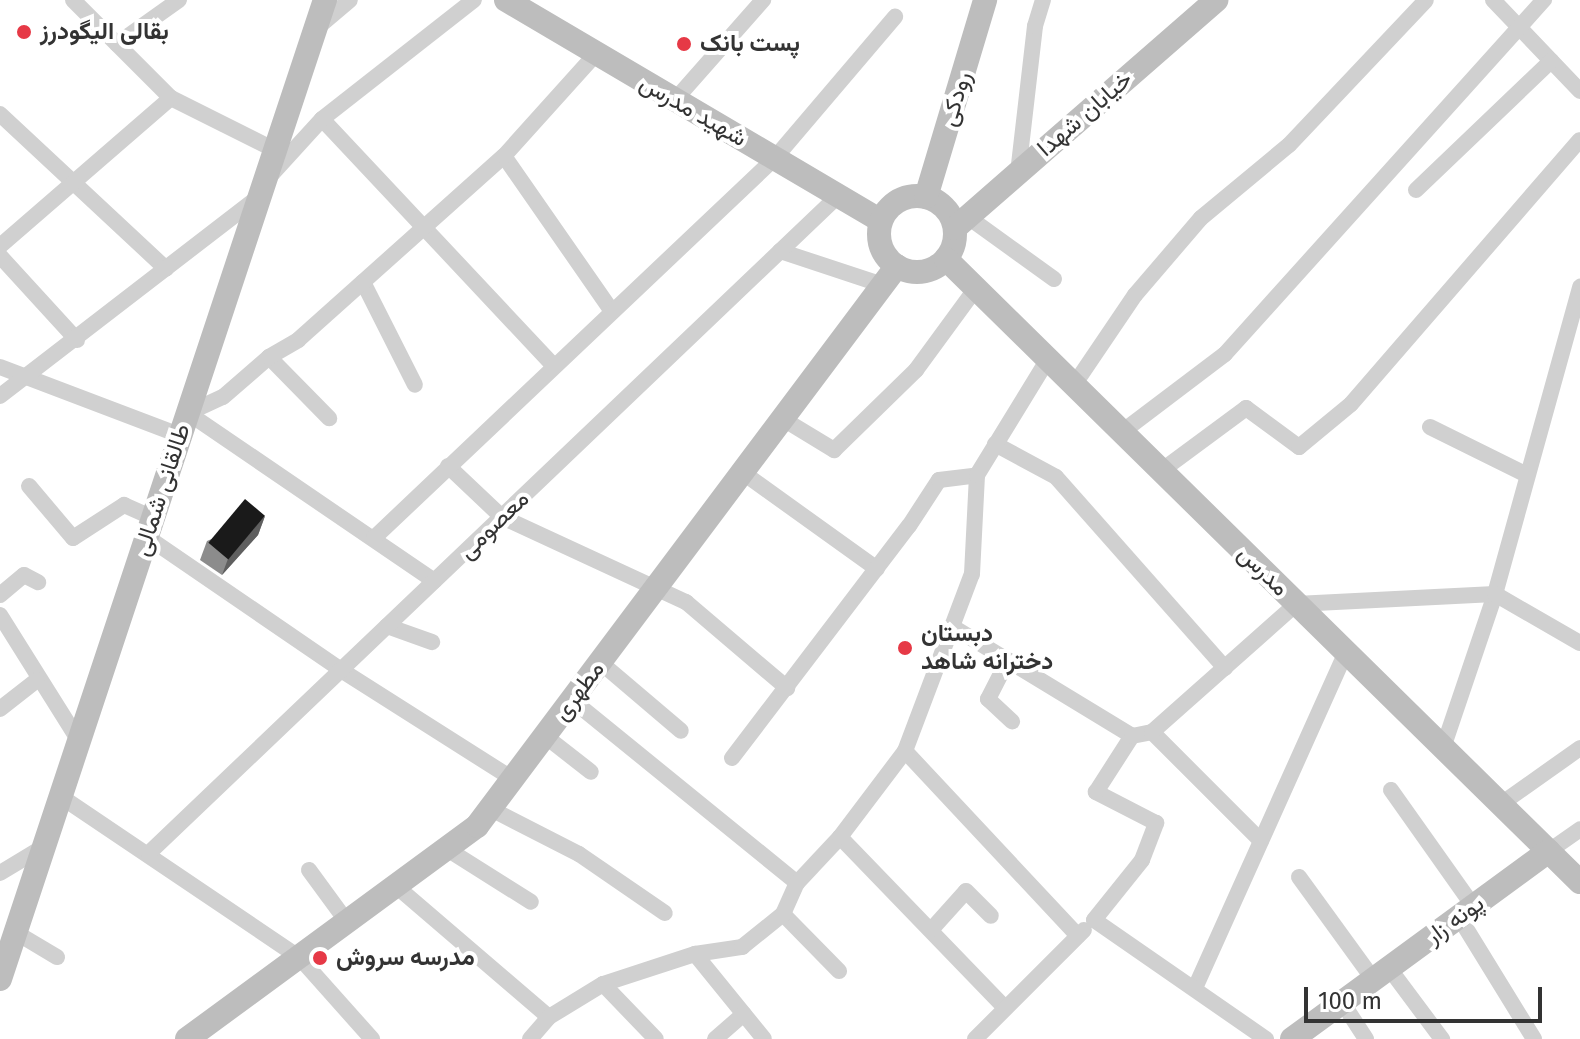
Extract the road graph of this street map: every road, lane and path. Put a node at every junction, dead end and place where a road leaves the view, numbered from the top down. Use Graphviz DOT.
graph roads {
  1 [pos="73,0"];
  2 [pos="179,0"];
  3 [pos="325,0"];
  4 [pos="350,0"];
  5 [pos="474,0"];
  6 [pos="763,0"];
  7 [pos="985,0"];
  8 [pos="1043,0"];
  9 [pos="1216,0"];
  10 [pos="1426,0"];
  11 [pos="1493,0"];
  12 [pos="1544,0"];
  13 [pos="523,5"];
  14 [pos="895,17"];
  15 [pos="1520,28"];
  16 [pos="315,29"];
  17 [pos="117,44"];
  18 [pos="595,55"];
  19 [pos="1551,61"];
  20 [pos="1580,91"];
  21 [pos="171,98"];
  22 [pos="674,101"];
  23 [pos="0,114"];
  24 [pos="322,119"];
  25 [pos="1580,140"];
  26 [pos="275,150"];
  27 [pos="504,156"];
  28 [pos="774,159"];
  29 [pos="1018,173"];
  30 [pos="75,181"];
  31 [pos="263,188"];
  32 [pos="1416,190"];
  33 [pos="838,196"];
  34 [pos="926,197"];
  35 [pos="881,221"];
  36 [pos="961,223"];
  37 [pos="422,230"];
  38 [pos="0,246"];
  39 [pos="780,251"];
  40 [pos="0,256"];
  41 [pos="946,259"];
  42 [pos="166,269"];
  43 [pos="890,276"];
  44 [pos="1054,279"];
  45 [pos="363,282"];
  46 [pos="1580,287"];
  47 [pos="976,288"];
  48 [pos="611,310"];
  49 [pos="77,340"];
  50 [pos="269,357"];
  51 [pos="1048,359"];
  52 [pos="553,365"];
  53 [pos="0,367"];
  54 [pos="27,375"];
  55 [pos="415,385"];
  56 [pos="1074,385"];
  57 [pos="0,396"];
  58 [pos="329,418"];
  59 [pos="783,419"];
  60 [pos="184,424"];
  61 [pos="1430,427"];
  62 [pos="1122,432"];
  63 [pos="995,444"];
  64 [pos="448,466"];
  65 [pos="1161,471"];
  66 [pos="742,472"];
  67 [pos="1525,474"];
  68 [pos="977,475"];
  69 [pos="29,486"];
  70 [pos="502,517"];
  71 [pos="150,528"];
  72 [pos="374,538"];
  73 [pos="877,569"];
  74 [pos="434,581"];
  75 [pos="38,582"];
  76 [pos="654,591"];
  77 [pos="1495,594"];
  78 [pos="0,595"];
  79 [pos="1296,604"];
  80 [pos="0,615"];
  81 [pos="387,626"];
  82 [pos="953,627"];
  83 [pos="432,642"];
  84 [pos="1580,643"];
  85 [pos="1346,652"];
  86 [pos="1008,660"];
  87 [pos="600,662"];
  88 [pos="1225,668"];
  89 [pos="341,670"];
  90 [pos="37,680"];
  91 [pos="787,688"];
  92 [pos="572,700"];
  93 [pos="0,709"];
  94 [pos="1012,721"];
  95 [pos="681,731"];
  96 [pos="1152,732"];
  97 [pos="545,736"];
  98 [pos="1132,736"];
  99 [pos="79,741"];
  100 [pos="1443,748"];
  101 [pos="1580,748"];
  102 [pos="905,751"];
  103 [pos="732,758"];
  104 [pos="591,772"];
  105 [pos="513,779"];
  106 [pos="1391,790"];
  107 [pos="60,796"];
  108 [pos="1501,804"];
  109 [pos="491,809"];
  110 [pos="1580,829"];
  111 [pos="840,837"];
  112 [pos="1261,841"];
  113 [pos="45,846"];
  114 [pos="447,849"];
  115 [pos="1549,851"];
  116 [pos="149,853"];
  117 [pos="309,870"];
  118 [pos="0,873"];
  119 [pos="1299,877"];
  120 [pos="1580,882"];
  121 [pos="797,883"];
  122 [pos="396,886"];
  123 [pos="531,902"];
  124 [pos="1466,912"];
  125 [pos="665,913"];
  126 [pos="783,914"];
  127 [pos="991,916"];
  128 [pos="1094,920"];
  129 [pos="347,922"];
  130 [pos="931,930"];
  131 [pos="15,932"];
  132 [pos="1078,936"];
  133 [pos="695,954"];
  134 [pos="57,957"];
  135 [pos="299,957"];
  136 [pos="839,971"];
  137 [pos="1381,974"];
  138 [pos="0,979"];
  139 [pos="603,984"];
  140 [pos="1195,988"];
  141 [pos="1342,1002"];
  142 [pos="1003,1006"];
  143 [pos="744,1014"];
  144 [pos="549,1017"];
  145 [pos="187,1039"];
  146 [pos="372,1039"];
  147 [pos="530,1039"];
  148 [pos="656,1039"];
  149 [pos="715,1039"];
  150 [pos="764,1039"];
  151 [pos="975,1039"];
  152 [pos="1266,1039"];
  153 [pos="1292,1039"];
  154 [pos="1366,1039"];
  155 [pos="1442,1039"];
  156 [pos="1534,1039"];
  1 -- 17 [label="street"];
  2 -- 17 [label="street"];
  3 -- 16 [label="street, طالقانی شمالی"];
  4 -- 16 [label="street"];
  5 -- 24 [label="street"];
  6 -- 22 [label="street"];
  7 -- 34 [label="street, رودکی"];
  8 -- 29 [label="street"];
  9 -- 29 [label="street, خیابان شهدا"];
  10 -- 56 [label="street"];
  11 -- 15 [label="street"];
  12 -- 15 [label="street"];
  13 -- 18 [label="street, شهید مدرس"];
  14 -- 28 [label="street"];
  15 -- 19 [label="street"];
  15 -- 62 [label="street"];
  16 -- 26 [label="street, طالقانی شمالی"];
  17 -- 21 [label="street"];
  18 -- 22 [label="street, شهید مدرس"];
  18 -- 27 [label="street"];
  19 -- 20 [label="street"];
  19 -- 32 [label="street"];
  21 -- 26 [label="street"];
  21 -- 30 [label="street"];
  22 -- 28 [label="street, شهید مدرس"];
  23 -- 30 [label="street"];
  24 -- 31 [label="street"];
  24 -- 37 [label="street"];
  25 -- 65 [label="street"];
  26 -- 31 [label="street, طالقانی شمالی"];
  27 -- 37 [label="street"];
  27 -- 48 [label="street"];
  28 -- 33 [label="street, شهید مدرس"];
  28 -- 48 [label="street"];
  29 -- 36 [label="street, خیابان شهدا"];
  30 -- 38 [label="street"];
  30 -- 42 [label="street"];
  31 -- 42 [label="street"];
  31 -- 60 [label="street, طالقانی شمالی"];
  33 -- 35 [label="street, شهید مدرس"];
  33 -- 39 [label="street, معصومی"];
  34 -- 35 [label="street"];
  34 -- 36 [label="street"];
  35 -- 43 [label="street"];
  36 -- 41 [label="street"];
  36 -- 44 [label="street"];
  37 -- 45 [label="street"];
  37 -- 52 [label="street"];
  39 -- 43 [label="street"];
  39 -- 70 [label="street, معصومی"];
  40 -- 49 [label="street"];
  41 -- 43 [label="street"];
  41 -- 47 [label="street, مدرس"];
  42 -- 49 [label="street"];
  43 -- 59 [label="street, مطهری"];
  45 -- 50 [label="street"];
  45 -- 55 [label="street"];
  46 -- 67 [label="street"];
  47 -- 51 [label="street, مدرس"];
  47 -- 59 [label="street"];
  48 -- 52 [label="street"];
  49 -- 54 [label="street"];
  50 -- 58 [label="street"];
  50 -- 60 [label="street"];
  51 -- 56 [label="street, مدرس"];
  51 -- 63 [label="street"];
  52 -- 64 [label="street"];
  53 -- 54 [label="street"];
  54 -- 57 [label="street"];
  54 -- 60 [label="street"];
  56 -- 62 [label="street, مدرس"];
  59 -- 66 [label="street, مطهری"];
  60 -- 71 [label="street, طالقانی شمالی"];
  60 -- 72 [label="street"];
  61 -- 67 [label="street"];
  62 -- 65 [label="street, مدرس"];
  63 -- 68 [label="street"];
  63 -- 88 [label="street"];
  64 -- 70 [label="street"];
  64 -- 72 [label="street"];
  65 -- 79 [label="street, مدرس"];
  66 -- 73 [label="street"];
  66 -- 76 [label="street, مطهری"];
  67 -- 77 [label="street"];
  68 -- 73 [label="street"];
  68 -- 82 [label="street"];
  69 -- 71 [label="street"];
  70 -- 74 [label="street, معصومی"];
  70 -- 76 [label="street"];
  71 -- 89 [label="street"];
  71 -- 99 [label="street, طالقانی شمالی"];
  72 -- 74 [label="street"];
  73 -- 91 [label="street"];
  74 -- 81 [label="street, معصومی"];
  75 -- 78 [label="street"];
  76 -- 87 [label="street, مطهری"];
  76 -- 91 [label="street"];
  77 -- 79 [label="street"];
  77 -- 84 [label="street"];
  77 -- 100 [label="street"];
  79 -- 85 [label="street, مدرس"];
  79 -- 88 [label="street"];
  80 -- 90 [label="street"];
  81 -- 83 [label="street"];
  81 -- 89 [label="street, معصومی"];
  82 -- 86 [label="street"];
  82 -- 102 [label="street"];
  85 -- 100 [label="street, مدرس"];
  85 -- 112 [label="street"];
  86 -- 94 [label="street"];
  86 -- 98 [label="street"];
  87 -- 92 [label="street, مطهری"];
  87 -- 95 [label="street"];
  88 -- 96 [label="street"];
  89 -- 105 [label="street"];
  89 -- 116 [label="street, معصومی"];
  90 -- 93 [label="street"];
  90 -- 99 [label="street"];
  91 -- 103 [label="street"];
  92 -- 97 [label="street, مطهری"];
  92 -- 121 [label="street"];
  96 -- 98 [label="street"];
  96 -- 112 [label="street"];
  97 -- 104 [label="street"];
  97 -- 105 [label="street, مطهری"];
  98 -- 128 [label="street"];
  99 -- 107 [label="street, طالقانی شمالی"];
  100 -- 108 [label="street, مدرس"];
  101 -- 108 [label="street"];
  102 -- 111 [label="street"];
  102 -- 132 [label="street"];
  105 -- 109 [label="street, مطهری"];
  106 -- 124 [label="street"];
  107 -- 113 [label="street, طالقانی شمالی"];
  107 -- 116 [label="street"];
  108 -- 115 [label="street, مدرس"];
  109 -- 114 [label="street, مطهری"];
  109 -- 125 [label="street"];
  110 -- 115 [label="street, پونه زار"];
  111 -- 121 [label="street"];
  111 -- 130 [label="street"];
  112 -- 140 [label="street"];
  113 -- 118 [label="street"];
  113 -- 131 [label="street, طالقانی شمالی"];
  114 -- 122 [label="street, مطهری"];
  114 -- 123 [label="street"];
  115 -- 120 [label="street, مدرس"];
  115 -- 124 [label="street, پونه زار"];
  116 -- 135 [label="street"];
  117 -- 129 [label="street"];
  119 -- 137 [label="street"];
  121 -- 126 [label="street"];
  122 -- 129 [label="street, مطهری"];
  122 -- 144 [label="street"];
  124 -- 137 [label="street, پونه زار"];
  124 -- 156 [label="street"];
  126 -- 133 [label="street"];
  126 -- 136 [label="street"];
  127 -- 130 [label="street"];
  128 -- 132 [label="street"];
  128 -- 140 [label="street"];
  129 -- 135 [label="street, مطهری"];
  130 -- 142 [label="street"];
  131 -- 134 [label="street"];
  131 -- 138 [label="street, طالقانی شمالی"];
  132 -- 142 [label="street"];
  133 -- 139 [label="street"];
  133 -- 143 [label="street"];
  135 -- 145 [label="street, مطهری"];
  135 -- 146 [label="street"];
  137 -- 141 [label="street, پونه زار"];
  137 -- 155 [label="street"];
  139 -- 144 [label="street"];
  139 -- 148 [label="street"];
  140 -- 152 [label="street"];
  141 -- 153 [label="street, پونه زار"];
  141 -- 154 [label="street"];
  142 -- 151 [label="street"];
  143 -- 149 [label="street"];
  143 -- 150 [label="street"];
  144 -- 147 [label="street"];
}
